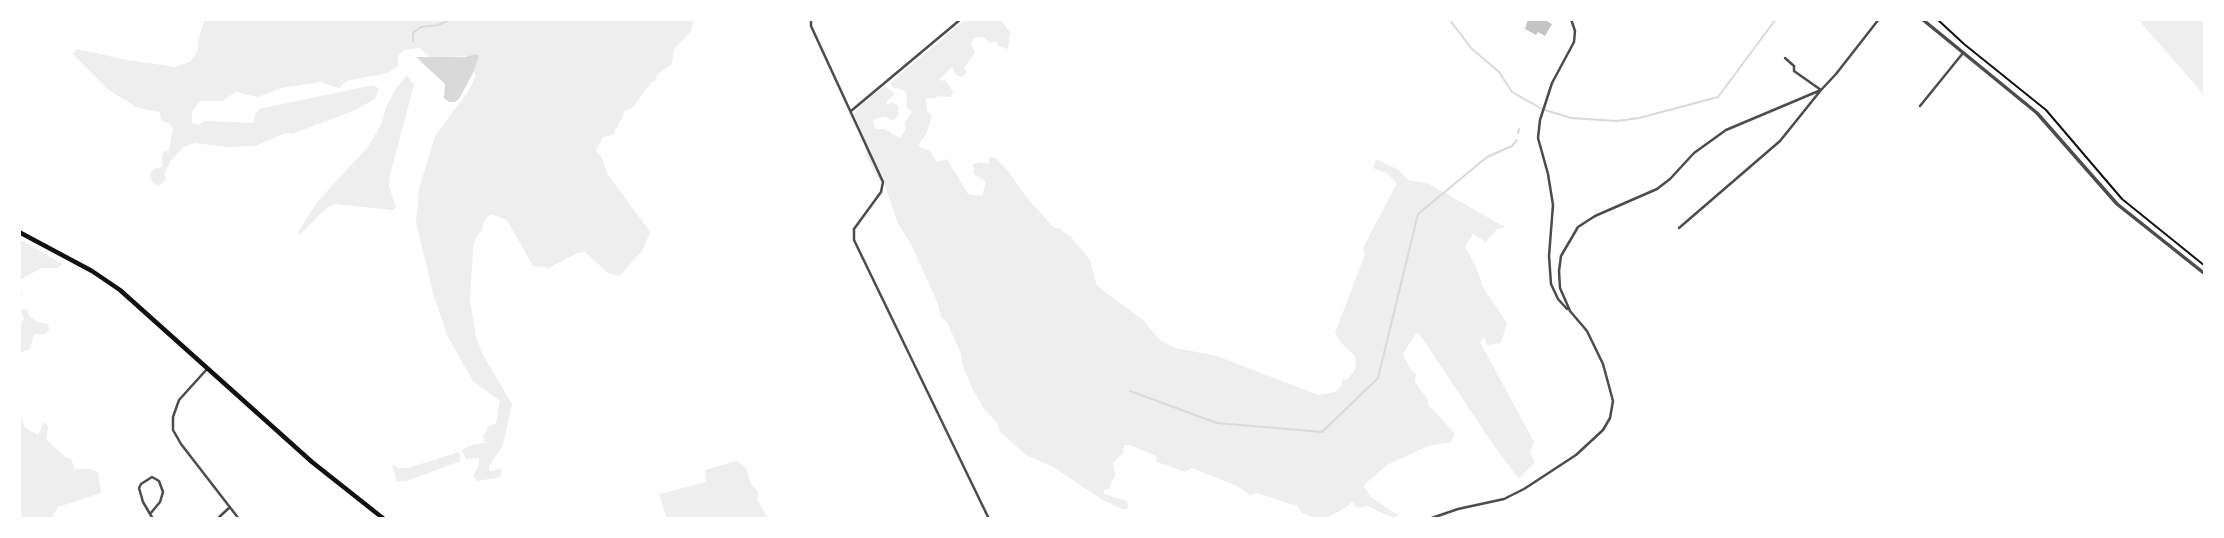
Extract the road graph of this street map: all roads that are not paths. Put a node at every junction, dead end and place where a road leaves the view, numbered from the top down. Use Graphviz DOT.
graph roads {
  1 [pos="811,19"];
  2 [pos="961,19"];
  3 [pos="1571,19"];
  4 [pos="1879,19"];
  5 [pos="1924,20"];
  6 [pos="1963,53"];
  7 [pos="1785,58"];
  8 [pos="1821,90"];
  9 [pos="1920,106"];
  10 [pos="850,111"];
  11 [pos="1679,228"];
  12 [pos="19,232"];
  13 [pos="2205,274"];
  14 [pos="1570,311"];
  15 [pos="207,369"];
  16 [pos="230,507"];
  17 [pos="150,514"];
  18 [pos="153,519"];
  19 [pos="216,519"];
  20 [pos="239,519"];
  21 [pos="384,519"];
  22 [pos="989,519"];
  23 [pos="1429,519"];
  1 -- 10 [label="street"];
  2 -- 10 [label="street"];
  3 -- 14 [label="street"];
  4 -- 8 [label="street"];
  5 -- 6 [label="street"];
  6 -- 9 [label="street"];
  6 -- 13 [label="street"];
  7 -- 8 [label="street"];
  8 -- 11 [label="street"];
  8 -- 14 [label="street"];
  10 -- 22 [label="street"];
  12 -- 15 [label="main road"];
  14 -- 23 [label="street"];
  15 -- 16 [label="street"];
  15 -- 21 [label="main road"];
  16 -- 19 [label="street"];
  16 -- 20 [label="street"];
  17 -- 17 [label="street"];
  17 -- 18 [label="street"];
}
